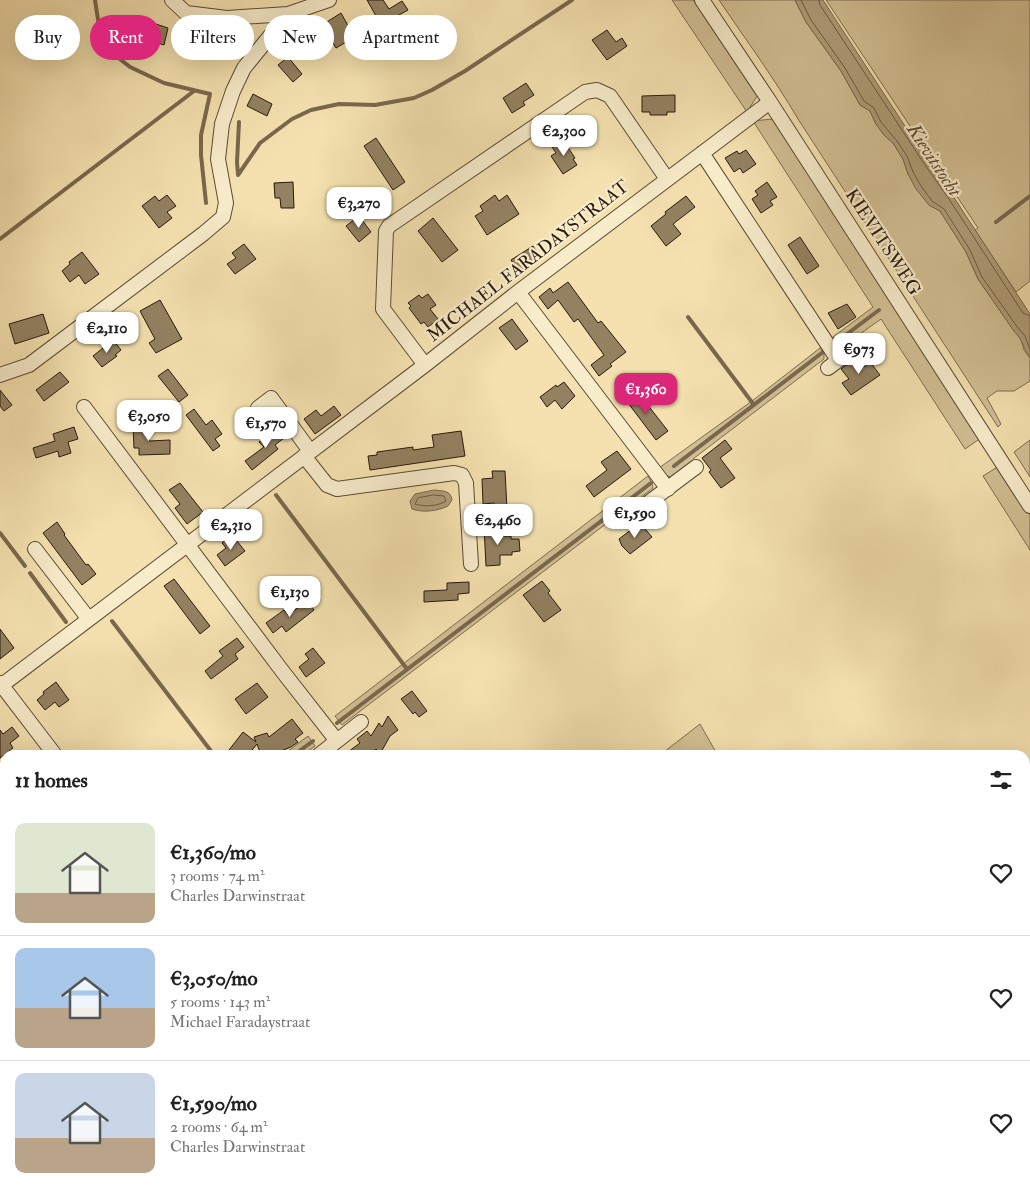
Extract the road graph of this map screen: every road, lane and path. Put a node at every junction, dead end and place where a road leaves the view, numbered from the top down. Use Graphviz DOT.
graph roads {
  1 [pos="172,0"];
  2 [pos="329,0"];
  3 [pos="702,0"];
  4 [pos="288,14"];
  5 [pos="770,102"];
  6 [pos="702,153"];
  7 [pos="667,179"];
  8 [pos="518,292"];
  9 [pos="864,341"];
  10 [pos="425,365"];
  11 [pos="0,375"];
  12 [pos="84,407"];
  13 [pos="258,408"];
  14 [pos="307,453"];
  15 [pos="696,467"];
  16 [pos="668,489"];
  17 [pos="1030,506"];
  18 [pos="636,512"];
  19 [pos="186,544"];
  20 [pos="35,548"];
  21 [pos="471,564"];
  22 [pos="88,618"];
  23 [pos="1,684"];
  24 [pos="361,722"];
  25 [pos="337,741"];
  26 [pos="51,750"];
  27 [pos="325,750"];
  1 -- 4 [label="street"];
  2 -- 4 [label="street"];
  3 -- 5 [label="street, KIEVITSWEG"];
  4 -- 11 [label="street"];
  5 -- 6 [label="street, MICHAEL FARADAYSTRAAT"];
  5 -- 17 [label="street, KIEVITSWEG"];
  6 -- 7 [label="street, MICHAEL FARADAYSTRAAT"];
  6 -- 9 [label="street"];
  7 -- 8 [label="street, MICHAEL FARADAYSTRAAT"];
  7 -- 10 [label="street"];
  8 -- 10 [label="street, MICHAEL FARADAYSTRAAT"];
  8 -- 16 [label="street"];
  10 -- 14 [label="street, MICHAEL FARADAYSTRAAT"];
  12 -- 19 [label="street"];
  13 -- 14 [label="street"];
  14 -- 19 [label="street, MICHAEL FARADAYSTRAAT"];
  14 -- 21 [label="street"];
  15 -- 16 [label="street"];
  16 -- 18 [label="street"];
  19 -- 22 [label="street, MICHAEL FARADAYSTRAAT"];
  19 -- 25 [label="street"];
  20 -- 22 [label="street"];
  22 -- 23 [label="street, MICHAEL FARADAYSTRAAT"];
  23 -- 26 [label="street"];
  24 -- 25 [label="street"];
  25 -- 27 [label="street"];
}
